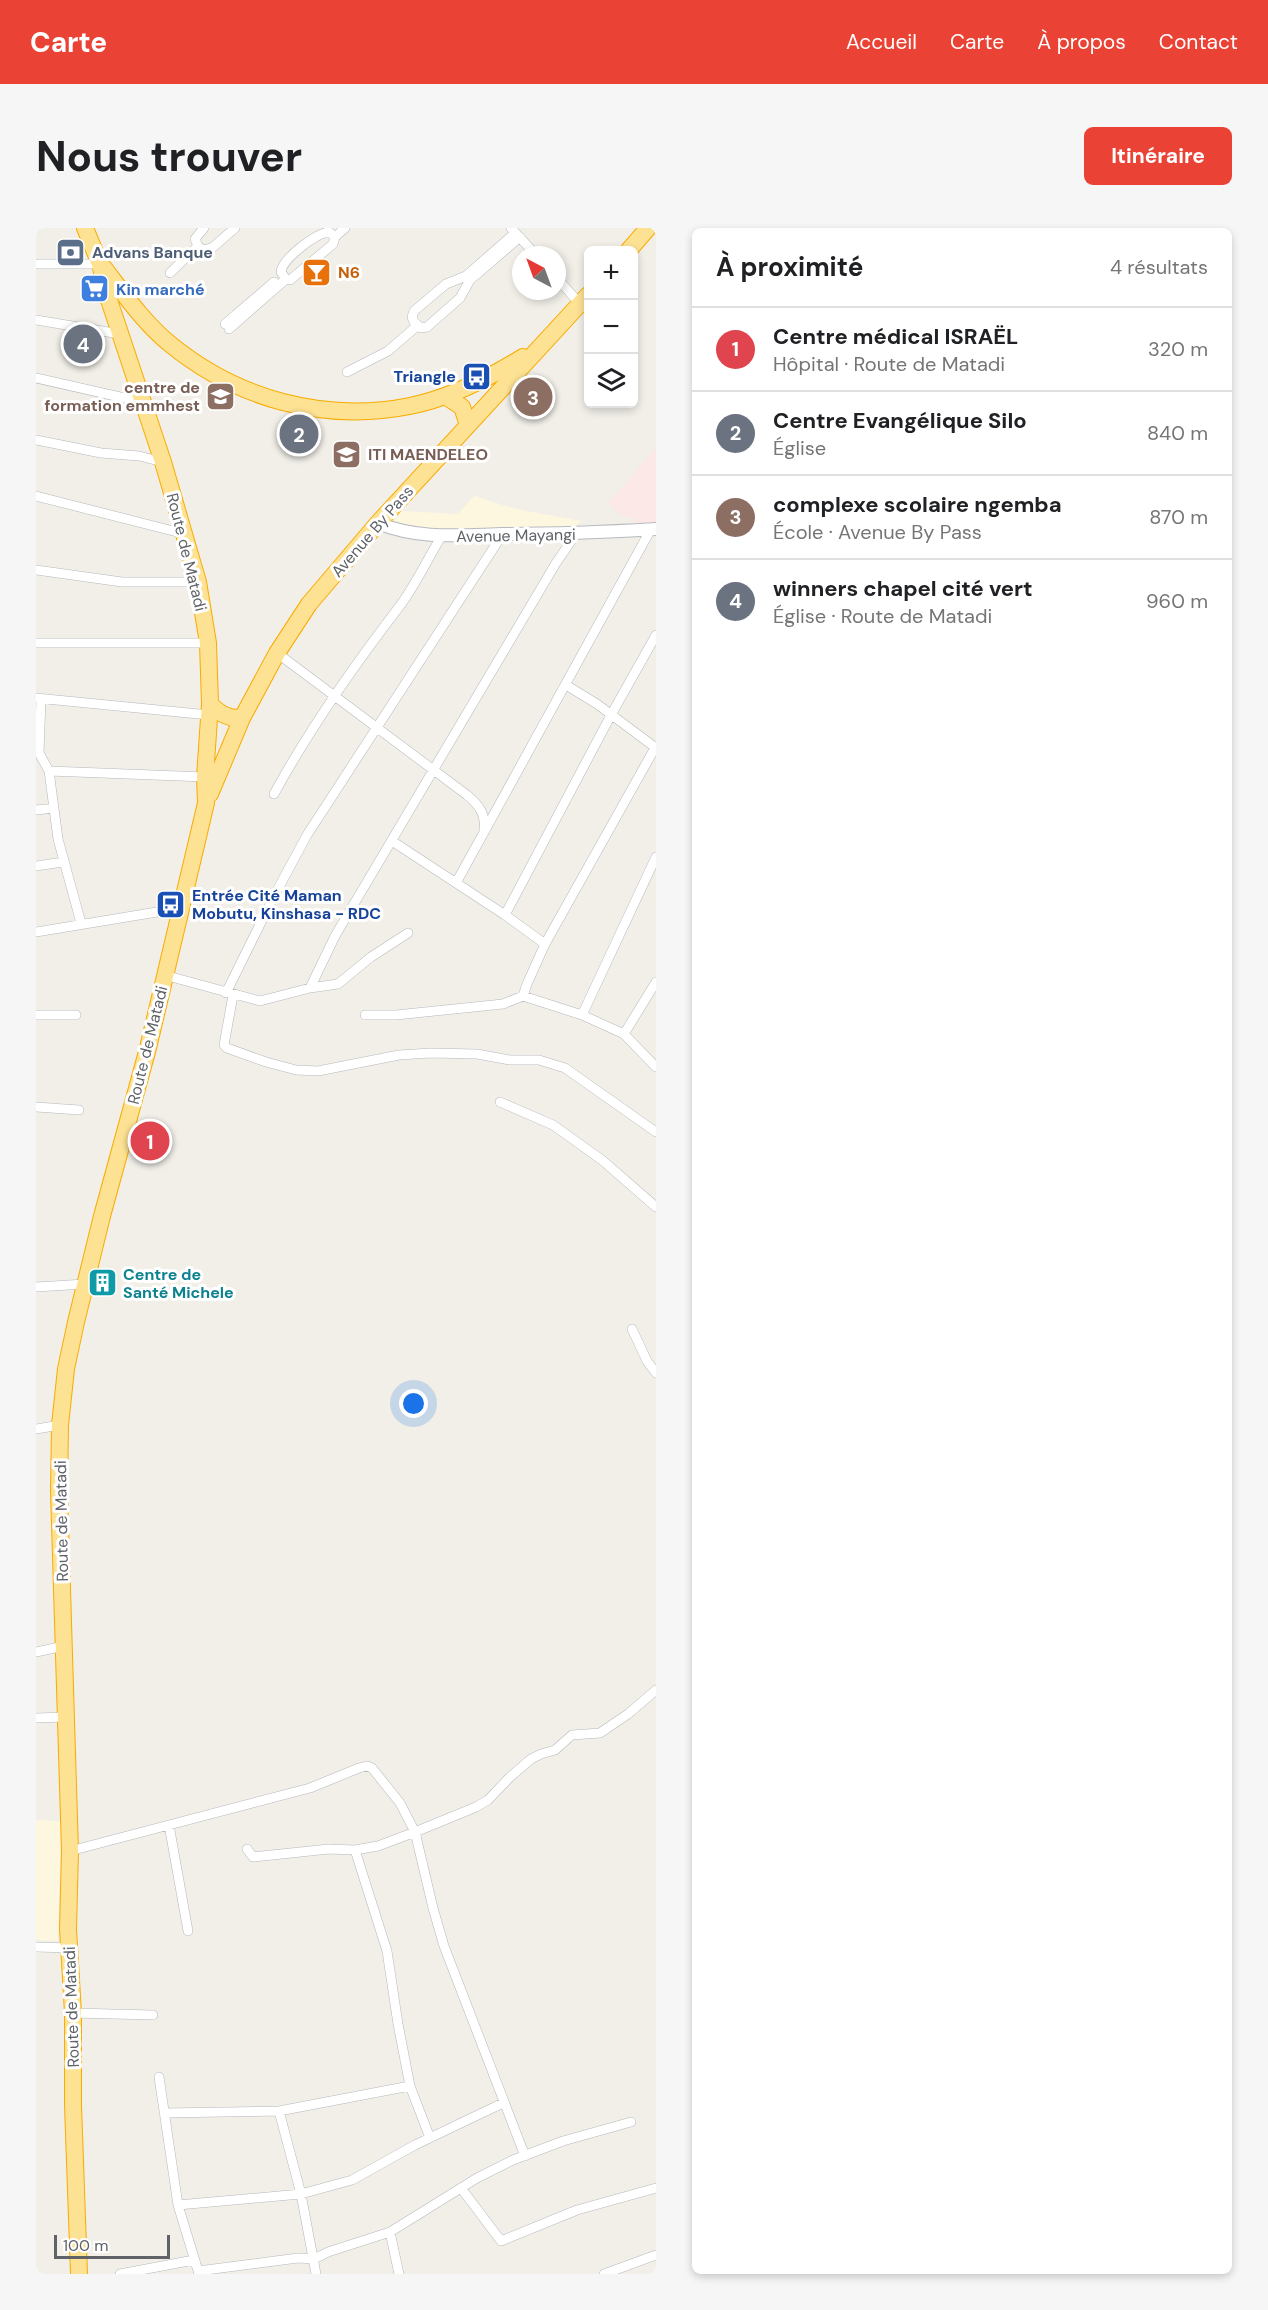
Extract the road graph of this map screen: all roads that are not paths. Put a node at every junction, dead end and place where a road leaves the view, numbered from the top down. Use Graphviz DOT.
graph roads {
  1 [pos="204,228"];
  2 [pos="235,228"];
  3 [pos="345,228"];
  4 [pos="648,228"];
  5 [pos="90,230"];
  6 [pos="334,233"];
  7 [pos="515,233"];
  8 [pos="198,246"];
  9 [pos="527,246"];
  10 [pos="632,246"];
  11 [pos="38,264"];
  12 [pos="100,264"];
  13 [pos="170,273"];
  14 [pos="284,277"];
  15 [pos="463,282"];
  16 [pos="566,285"];
  17 [pos="584,299"];
  18 [pos="36,320"];
  19 [pos="415,324"];
  20 [pos="227,327"];
  21 [pos="120,334"];
  22 [pos="388,345"];
  23 [pos="540,348"];
  24 [pos="346,372"];
  25 [pos="36,378"];
  26 [pos="445,396"];
  27 [pos="142,402"];
  28 [pos="468,425"];
  29 [pos="36,440"];
  30 [pos="163,462"];
  31 [pos="36,496"];
  32 [pos="378,523"];
  33 [pos="654,529"];
  34 [pos="185,534"];
  35 [pos="502,534"];
  36 [pos="576,534"];
  37 [pos="441,537"];
  38 [pos="36,570"];
  39 [pos="198,582"];
  40 [pos="656,635"];
  41 [pos="36,643"];
  42 [pos="208,644"];
  43 [pos="277,653"];
  44 [pos="566,685"];
  45 [pos="334,696"];
  46 [pos="39,698"];
  47 [pos="210,709"];
  48 [pos="611,715"];
  49 [pos="242,718"];
  50 [pos="376,727"];
  51 [pos="656,747"];
  52 [pos="38,752"];
  53 [pos="434,770"];
  54 [pos="49,771"];
  55 [pos="206,777"];
  56 [pos="274,794"];
  57 [pos="206,803"];
  58 [pos="54,808"];
  59 [pos="36,810"];
  60 [pos="484,833"];
  61 [pos="392,840"];
  62 [pos="656,858"];
  63 [pos="63,862"];
  64 [pos="36,866"];
  65 [pos="456,883"];
  66 [pos="181,908"];
  67 [pos="505,915"];
  68 [pos="81,923"];
  69 [pos="36,932"];
  70 [pos="408,933"];
  71 [pos="545,944"];
  72 [pos="164,975"];
  73 [pos="656,982"];
  74 [pos="310,988"];
  75 [pos="229,994"];
  76 [pos="524,996"];
  77 [pos="36,1015"];
  78 [pos="76,1015"];
  79 [pos="365,1015"];
  80 [pos="582,1015"];
  81 [pos="624,1034"];
  82 [pos="656,1067"];
  83 [pos="500,1102"];
  84 [pos="36,1107"];
  85 [pos="79,1110"];
  86 [pos="656,1132"];
  87 [pos="656,1207"];
  88 [pos="85,1284"];
  89 [pos="36,1287"];
  90 [pos="632,1329"];
  91 [pos="656,1373"];
  92 [pos="60,1425"];
  93 [pos="36,1429"];
  94 [pos="64,1646"];
  95 [pos="36,1652"];
  96 [pos="656,1690"];
  97 [pos="66,1717"];
  98 [pos="36,1718"];
  99 [pos="169,1825"];
  100 [pos="415,1833"];
  101 [pos="247,1850"];
  102 [pos="355,1850"];
  103 [pos="70,1851"];
  104 [pos="188,1931"];
  105 [pos="36,1947"];
  106 [pos="70,1948"];
  107 [pos="73,2013"];
  108 [pos="153,2015"];
  109 [pos="159,2077"];
  110 [pos="410,2086"];
  111 [pos="503,2103"];
  112 [pos="279,2111"];
  113 [pos="164,2113"];
  114 [pos="631,2122"];
  115 [pos="430,2138"];
  116 [pos="525,2156"];
  117 [pos="461,2188"];
  118 [pos="656,2188"];
  119 [pos="301,2194"];
  120 [pos="178,2205"];
  121 [pos="390,2232"];
  122 [pos="656,2255"];
  123 [pos="314,2259"];
  124 [pos="194,2260"];
  125 [pos="242,2270"];
  126 [pos="198,2273"];
  127 [pos="79,2274"];
  128 [pos="120,2274"];
  129 [pos="316,2274"];
  130 [pos="399,2274"];
  131 [pos="604,2274"];
  1 -- 8 [label="street"];
  2 -- 8 [label="street"];
  3 -- 6 [label="street"];
  4 -- 10 [label="highway"];
  5 -- 12 [label="highway, Route de Matadi"];
  6 -- 14 [label="street"];
  6 -- 14 [label="street"];
  7 -- 9 [label="street"];
  7 -- 15 [label="street"];
  8 -- 13 [label="street"];
  11 -- 12 [label="street"];
  12 -- 21 [label="highway, Route de Matadi"];
  12 -- 26 [label="highway"];
  14 -- 20 [label="street"];
  15 -- 19 [label="street"];
  15 -- 19 [label="street"];
  16 -- 17 [label="street"];
  17 -- 23 [label="highway, Avenue By Pass"];
  18 -- 21 [label="street"];
  19 -- 22 [label="street"];
  19 -- 24 [label="street"];
  21 -- 27 [label="highway, Route de Matadi"];
  23 -- 26 [label="highway"];
  23 -- 28 [label="highway, Avenue By Pass"];
  25 -- 27 [label="street"];
  26 -- 28 [label="highway"];
  27 -- 30 [label="highway, Route de Matadi"];
  28 -- 32 [label="highway, Avenue By Pass"];
  29 -- 30 [label="street"];
  30 -- 34 [label="highway, Route de Matadi"];
  31 -- 34 [label="street"];
  32 -- 37 [label="street, Avenue Mayangi"];
  32 -- 43 [label="highway, Avenue By Pass"];
  33 -- 36 [label="street, Avenue Mayangi"];
  33 -- 44 [label="street"];
  34 -- 39 [label="highway, Route de Matadi"];
  35 -- 36 [label="street, Avenue Mayangi"];
  35 -- 37 [label="street, Avenue Mayangi"];
  35 -- 50 [label="street"];
  36 -- 53 [label="street"];
  37 -- 45 [label="street"];
  38 -- 39 [label="street"];
  39 -- 42 [label="highway, Route de Matadi"];
  40 -- 48 [label="street"];
  41 -- 42 [label="street"];
  42 -- 47 [label="highway, Route de Matadi"];
  43 -- 45 [label="street"];
  43 -- 49 [label="highway, Avenue By Pass"];
  44 -- 48 [label="street"];
  44 -- 60 [label="street"];
  45 -- 50 [label="street"];
  45 -- 56 [label="street"];
  46 -- 47 [label="street"];
  46 -- 52 [label="street"];
  47 -- 49 [label="highway"];
  47 -- 55 [label="highway, Route de Matadi"];
  48 -- 51 [label="street"];
  48 -- 67 [label="street"];
  49 -- 57 [label="highway, Avenue By Pass"];
  50 -- 53 [label="street"];
  50 -- 75 [label="street"];
  51 -- 71 [label="street"];
  52 -- 54 [label="street"];
  53 -- 60 [label="street"];
  53 -- 61 [label="street"];
  54 -- 55 [label="street"];
  54 -- 58 [label="street"];
  55 -- 57 [label="highway, Route de Matadi"];
  57 -- 66 [label="highway, Route de Matadi"];
  58 -- 59 [label="street"];
  58 -- 63 [label="street"];
  60 -- 65 [label="street"];
  61 -- 65 [label="street"];
  61 -- 74 [label="street"];
  62 -- 80 [label="street"];
  63 -- 64 [label="street"];
  63 -- 68 [label="street"];
  65 -- 67 [label="street"];
  66 -- 68 [label="street"];
  66 -- 72 [label="highway, Route de Matadi"];
  67 -- 71 [label="street"];
  68 -- 69 [label="street"];
  70 -- 74 [label="street"];
  71 -- 76 [label="street"];
  72 -- 75 [label="street"];
  72 -- 88 [label="highway, Route de Matadi"];
  73 -- 81 [label="street"];
  74 -- 75 [label="street"];
  75 -- 86 [label="street"];
  76 -- 79 [label="street"];
  76 -- 80 [label="street"];
  77 -- 78 [label="street"];
  80 -- 81 [label="street"];
  81 -- 82 [label="street"];
  83 -- 87 [label="street"];
  84 -- 85 [label="street"];
  88 -- 89 [label="street"];
  88 -- 92 [label="highway, Route de Matadi"];
  90 -- 91 [label="street"];
  92 -- 93 [label="street"];
  92 -- 94 [label="highway, Route de Matadi"];
  94 -- 95 [label="street"];
  94 -- 97 [label="highway, Route de Matadi"];
  96 -- 100 [label="street"];
  97 -- 98 [label="street"];
  97 -- 103 [label="highway, Route de Matadi"];
  99 -- 100 [label="street"];
  99 -- 103 [label="street"];
  99 -- 104 [label="street"];
  100 -- 102 [label="street"];
  100 -- 111 [label="street"];
  101 -- 102 [label="street"];
  102 -- 110 [label="street"];
  103 -- 106 [label="highway, Route de Matadi"];
  105 -- 106 [label="street"];
  106 -- 107 [label="highway, Route de Matadi"];
  107 -- 108 [label="street"];
  107 -- 127 [label="highway, Route de Matadi"];
  109 -- 113 [label="street"];
  110 -- 112 [label="street"];
  110 -- 115 [label="street"];
  111 -- 115 [label="street"];
  111 -- 116 [label="street"];
  112 -- 113 [label="street"];
  112 -- 119 [label="street"];
  113 -- 120 [label="street"];
  114 -- 116 [label="street"];
  115 -- 119 [label="street"];
  116 -- 117 [label="street"];
  117 -- 118 [label="street"];
  117 -- 121 [label="street"];
  119 -- 120 [label="street"];
  119 -- 123 [label="street"];
  120 -- 124 [label="street"];
  121 -- 123 [label="street"];
  121 -- 130 [label="street"];
  122 -- 131 [label="street"];
  123 -- 125 [label="street"];
  123 -- 129 [label="street"];
  124 -- 126 [label="street"];
  124 -- 128 [label="street"];
  125 -- 126 [label="street"];
}
